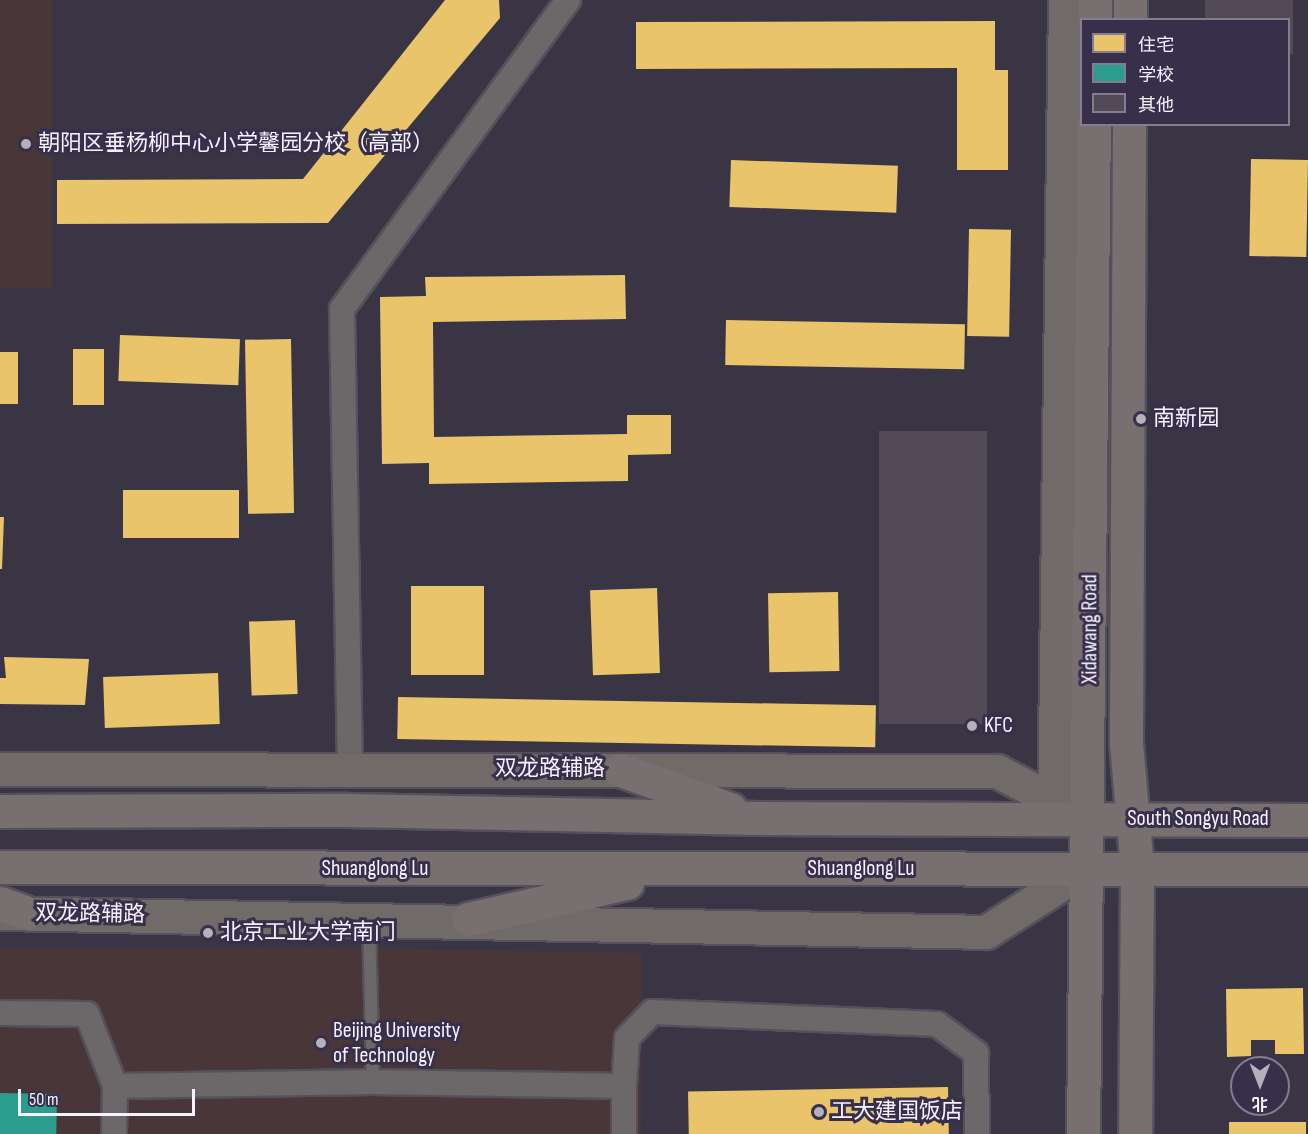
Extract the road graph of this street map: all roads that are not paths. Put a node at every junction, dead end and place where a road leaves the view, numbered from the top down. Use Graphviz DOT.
graph roads {
  1 [pos="568,0"];
  2 [pos="1065,0"];
  3 [pos="1095,0"];
  4 [pos="1130,0"];
  5 [pos="1095,18"];
  6 [pos="1130,18"];
  7 [pos="1094,126"];
  8 [pos="1129,126"];
  9 [pos="350,768"];
  10 [pos="0,769"];
  11 [pos="620,770"];
  12 [pos="1055,810"];
  13 [pos="0,811"];
  14 [pos="758,818"];
  15 [pos="1089,819"];
  16 [pos="1133,819"];
  17 [pos="1308,820"];
  18 [pos="0,867"];
  19 [pos="1086,868"];
  20 [pos="1137,869"];
  21 [pos="1308,869"];
  22 [pos="682,870"];
  23 [pos="9,910"];
  24 [pos="369,918"];
  25 [pos="468,919"];
  26 [pos="0,1013"];
  27 [pos="373,1082"];
  28 [pos="115,1086"];
  29 [pos="624,1086"];
  30 [pos="114,1134"];
  31 [pos="624,1134"];
  32 [pos="977,1134"];
  33 [pos="1083,1134"];
  34 [pos="1135,1134"];
  1 -- 9 [label="street"];
  2 -- 12 [label="main road"];
  3 -- 5 [label="main road"];
  4 -- 6 [label="main road"];
  7 -- 15 [label="main road, Xidawang Road"];
  8 -- 16 [label="main road, Xidawang Road"];
  9 -- 10 [label="main road, 双龙路辅路"];
  9 -- 11 [label="main road, 双龙路辅路"];
  11 -- 12 [label="main road, 双龙路辅路"];
  11 -- 14 [label="main road"];
  12 -- 14 [label="main road"];
  12 -- 15 [label="main road"];
  13 -- 14 [label="main road"];
  15 -- 16 [label="main road, South Songyu Road"];
  15 -- 19 [label="main road, Xidawang Road"];
  16 -- 17 [label="main road, South Songyu Road"];
  16 -- 20 [label="main road, Xidawang Road"];
  18 -- 22 [label="main road, Shuanglong Lu"];
  19 -- 20 [label="main road, Shuanglong Lu"];
  19 -- 22 [label="main road, Shuanglong Lu"];
  19 -- 25 [label="main road"];
  19 -- 33 [label="main road, Xidawang Road"];
  20 -- 21 [label="main road"];
  20 -- 34 [label="main road"];
  22 -- 25 [label="main road"];
  23 -- 24 [label="main road, 双龙路辅路"];
  24 -- 25 [label="main road, 双龙路辅路"];
  24 -- 27 [label="lane"];
  26 -- 28 [label="street"];
  27 -- 28 [label="street"];
  27 -- 29 [label="street"];
  28 -- 30 [label="street"];
  29 -- 31 [label="street"];
  29 -- 32 [label="street"];
}
